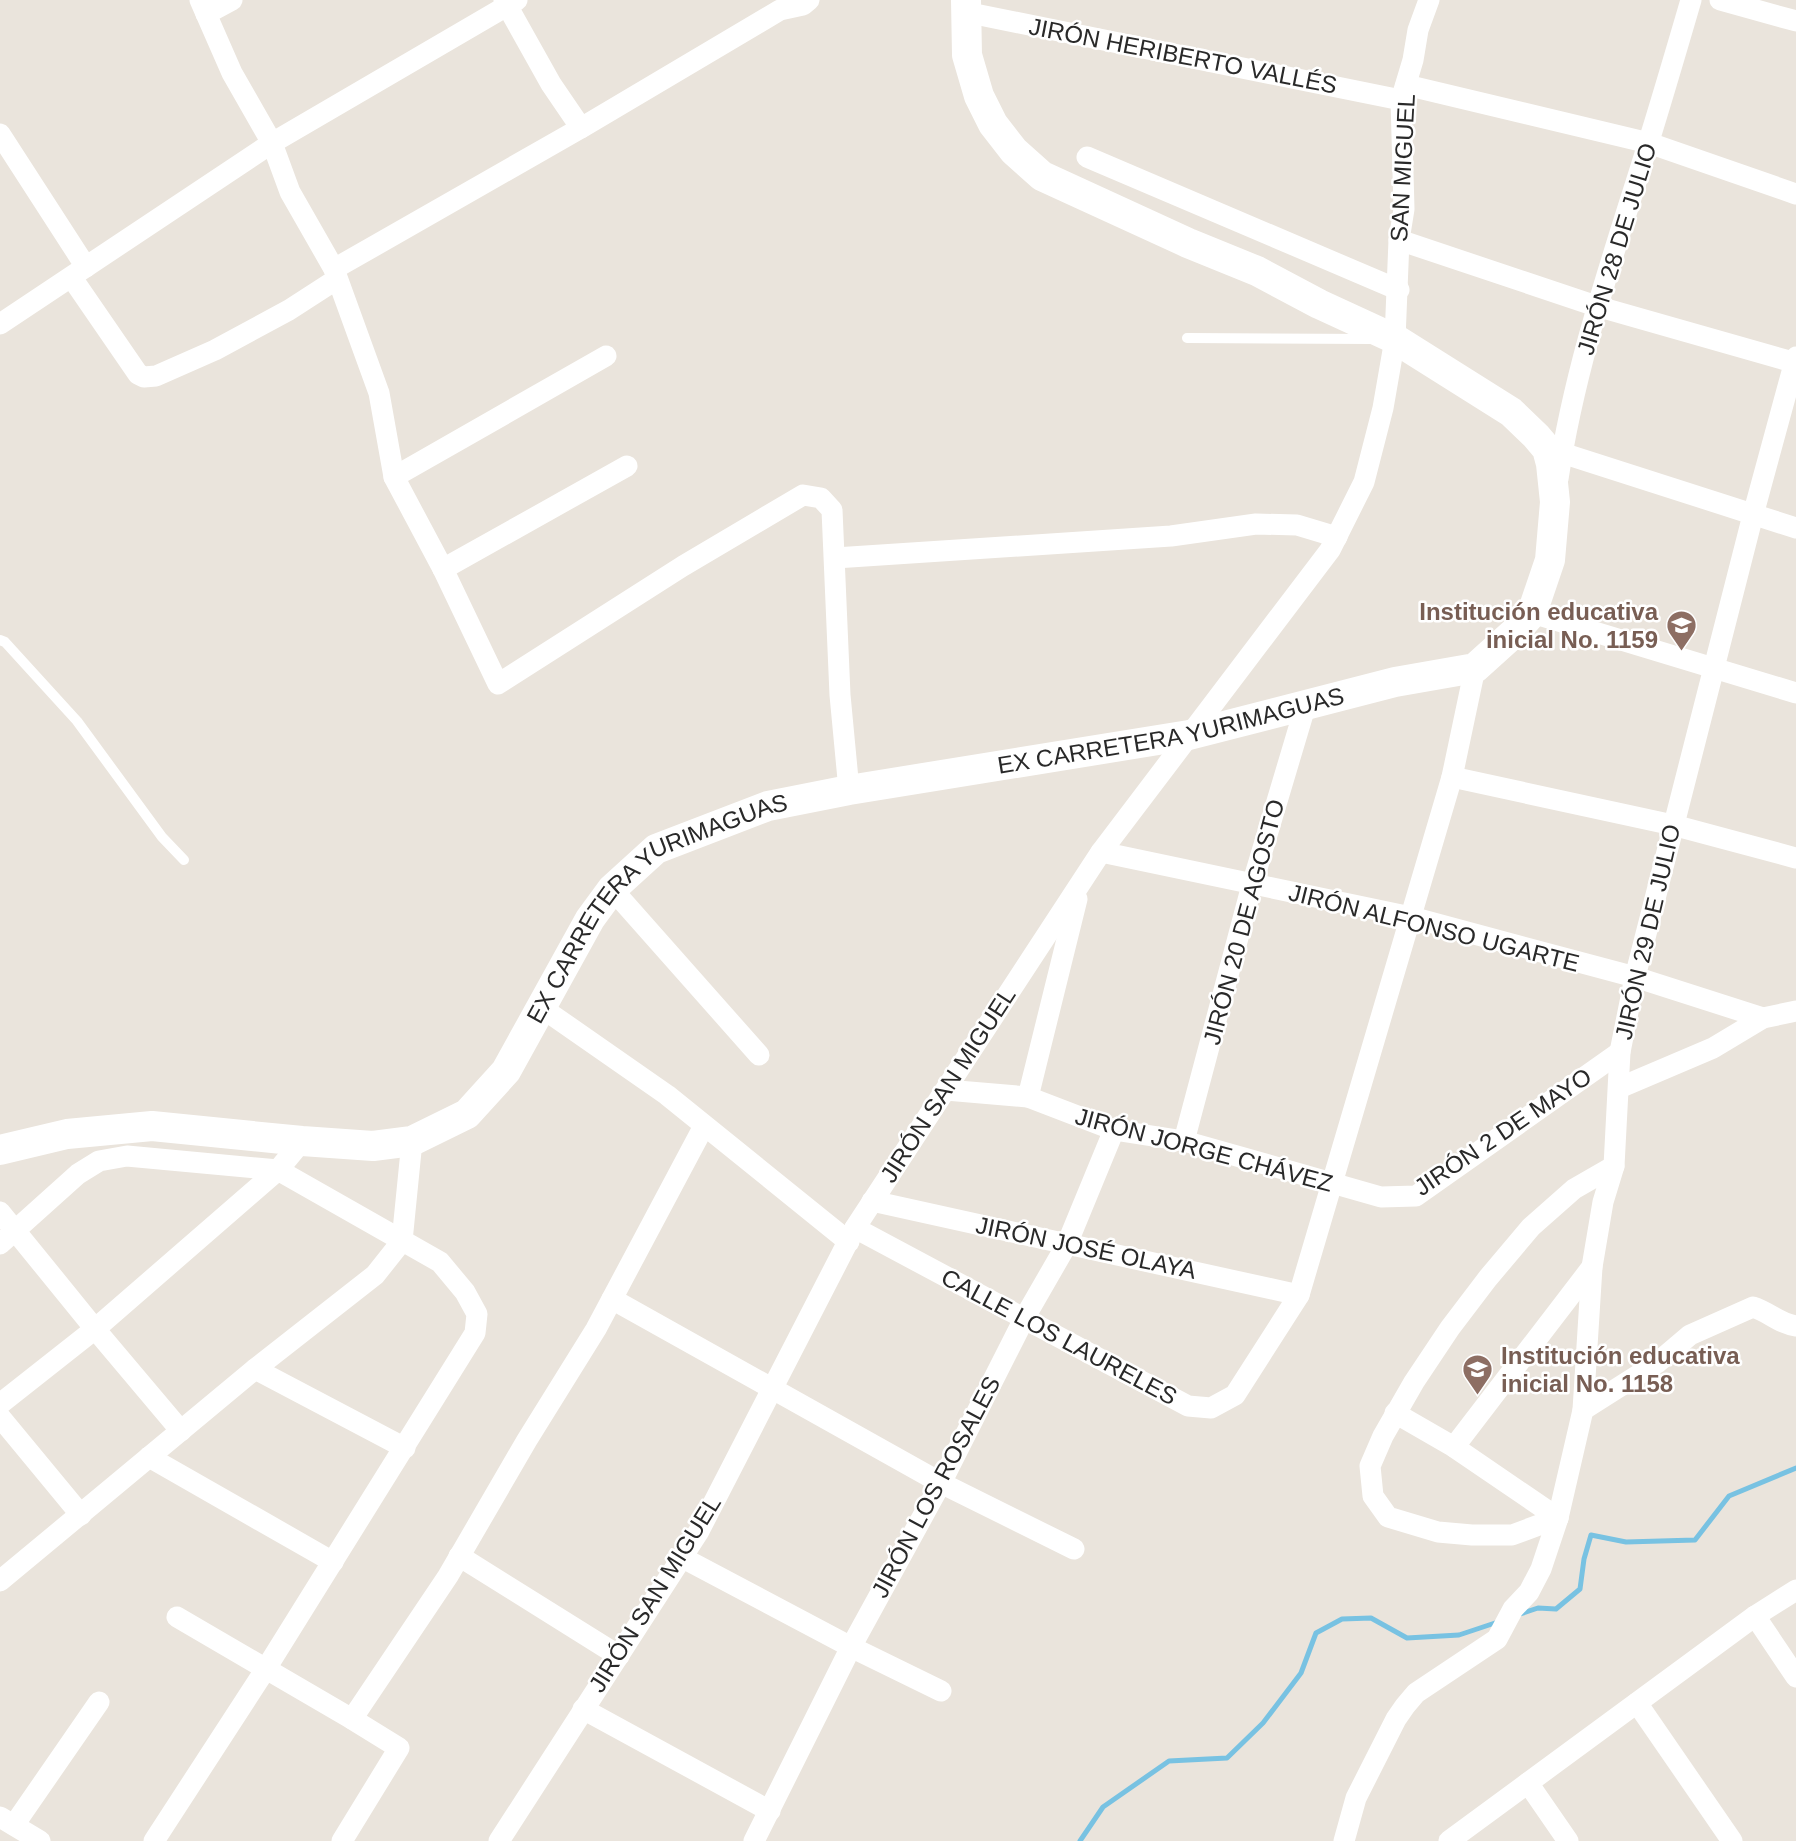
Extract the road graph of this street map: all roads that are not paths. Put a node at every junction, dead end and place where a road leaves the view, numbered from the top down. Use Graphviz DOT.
graph roads {
  1 [pos="232,0"];
  2 [pos="809,0"];
  3 [pos="1429,0"];
  4 [pos="1691,0"];
  5 [pos="1720,0"];
  6 [pos="510,2"];
  7 [pos="777,5"];
  8 [pos="966,6"];
  9 [pos="203,7"];
  10 [pos="1796,20"];
  11 [pos="1404,93"];
  12 [pos="581,128"];
  13 [pos="0,134"];
  14 [pos="272,143"];
  15 [pos="1649,143"];
  16 [pos="1087,157"];
  17 [pos="1796,194"];
  18 [pos="1399,240"];
  19 [pos="79,272"];
  20 [pos="335,274"];
  21 [pos="1399,290"];
  22 [pos="1596,306"];
  23 [pos="0,324"];
  24 [pos="1187,338"];
  25 [pos="1395,339"];
  26 [pos="606,356"];
  27 [pos="1795,361"];
  28 [pos="1562,453"];
  29 [pos="626,466"];
  30 [pos="394,477"];
  31 [pos="1555,502"];
  32 [pos="1753,514"];
  33 [pos="1796,528"];
  34 [pos="1337,537"];
  35 [pos="835,558"];
  36 [pos="443,569"];
  37 [pos="1532,613"];
  38 [pos="0,640"];
  39 [pos="1475,668"];
  40 [pos="1715,670"];
  41 [pos="1796,693"];
  42 [pos="1306,704"];
  43 [pos="1189,735"];
  44 [pos="1452,777"];
  45 [pos="849,790"];
  46 [pos="1673,825"];
  47 [pos="1101,852"];
  48 [pos="1796,858"];
  49 [pos="184,860"];
  50 [pos="1081,882"];
  51 [pos="1252,885"];
  52 [pos="612,889"];
  53 [pos="1410,917"];
  54 [pos="1635,977"];
  55 [pos="542,1008"];
  56 [pos="1796,1011"];
  57 [pos="1763,1018"];
  58 [pos="1620,1052"];
  59 [pos="759,1055"];
  60 [pos="1619,1088"];
  61 [pos="946,1090"];
  62 [pos="1028,1097"];
  63 [pos="704,1126"];
  64 [pos="1114,1130"];
  65 [pos="412,1140"];
  66 [pos="302,1141"];
  67 [pos="1184,1141"];
  68 [pos="0,1150"];
  69 [pos="1614,1166"];
  70 [pos="278,1170"];
  71 [pos="1333,1185"];
  72 [pos="1381,1197"];
  73 [pos="872,1201"];
  74 [pos="0,1212"];
  75 [pos="852,1235"];
  76 [pos="7,1236"];
  77 [pos="402,1241"];
  78 [pos="1067,1244"];
  79 [pos="1592,1267"];
  80 [pos="1299,1295"];
  81 [pos="612,1298"];
  82 [pos="1025,1317"];
  83 [pos="1796,1326"];
  84 [pos="95,1329"];
  85 [pos="255,1369"];
  86 [pos="771,1389"];
  87 [pos="0,1404"];
  88 [pos="1583,1410"];
  89 [pos="1395,1413"];
  90 [pos="0,1418"];
  91 [pos="181,1430"];
  92 [pos="1454,1447"];
  93 [pos="405,1448"];
  94 [pos="149,1457"];
  95 [pos="941,1483"];
  96 [pos="81,1514"];
  97 [pos="1559,1518"];
  98 [pos="1074,1549"];
  99 [pos="459,1556"];
  100 [pos="683,1558"];
  101 [pos="333,1562"];
  102 [pos="0,1581"];
  103 [pos="1796,1590"];
  104 [pos="1755,1616"];
  105 [pos="177,1617"];
  106 [pos="851,1647"];
  107 [pos="619,1656"];
  108 [pos="267,1667"];
  109 [pos="1796,1676"];
  110 [pos="941,1691"];
  111 [pos="99,1702"];
  112 [pos="1637,1703"];
  113 [pos="583,1709"];
  114 [pos="352,1719"];
  115 [pos="1528,1783"];
  116 [pos="770,1811"];
  117 [pos="7,1821"];
  118 [pos="40,1841"];
  119 [pos="154,1841"];
  120 [pos="342,1841"];
  121 [pos="499,1841"];
  122 [pos="754,1841"];
  123 [pos="1344,1841"];
  124 [pos="1449,1841"];
  125 [pos="1568,1841"];
  126 [pos="1732,1841"];
  1 -- 9 [label="street"];
  2 -- 7 [label="street"];
  3 -- 11 [label="street, SAN MIGUEL"];
  4 -- 15 [label="street, JIRÓN 28 DE JULIO"];
  5 -- 10 [label="street"];
  6 -- 12 [label="street"];
  6 -- 14 [label="street"];
  7 -- 12 [label="street"];
  8 -- 11 [label="street, JIRÓN HERIBERTO VALLÉS"];
  8 -- 25 [label="street"];
  9 -- 14 [label="street"];
  11 -- 15 [label="street, JIRÓN HERIBERTO VALLÉS"];
  11 -- 18 [label="street, SAN MIGUEL"];
  12 -- 20 [label="street"];
  13 -- 19 [label="street"];
  14 -- 19 [label="street"];
  14 -- 20 [label="street"];
  15 -- 17 [label="street, JIRÓN HERIBERTO VALLÉS"];
  15 -- 22 [label="street, JIRÓN 28 DE JULIO"];
  16 -- 21 [label="street"];
  18 -- 21 [label="street, SAN MIGUEL"];
  18 -- 22 [label="street"];
  19 -- 20 [label="street"];
  19 -- 23 [label="street"];
  20 -- 30 [label="street"];
  21 -- 25 [label="street, SAN MIGUEL"];
  22 -- 27 [label="street"];
  22 -- 28 [label="street, JIRÓN 28 DE JULIO"];
  24 -- 25 [label="lane"];
  25 -- 31 [label="street"];
  25 -- 34 [label="street, JIRÓN SAN MIGUEL"];
  26 -- 30 [label="street"];
  27 -- 32 [label="street, JIRÓN 29 DE JULIO"];
  28 -- 31 [label="street, JIRÓN 28 DE JULIO"];
  28 -- 32 [label="street"];
  29 -- 36 [label="street"];
  30 -- 36 [label="street"];
  31 -- 37 [label="street"];
  32 -- 33 [label="street"];
  32 -- 40 [label="street, JIRÓN 29 DE JULIO"];
  34 -- 35 [label="street"];
  34 -- 43 [label="street, JIRÓN SAN MIGUEL"];
  35 -- 36 [label="street"];
  35 -- 45 [label="street"];
  37 -- 39 [label="street"];
  37 -- 40 [label="street"];
  38 -- 49 [label="lane"];
  39 -- 42 [label="street, EX CARRETERA YURIMAGUAS"];
  39 -- 44 [label="street"];
  40 -- 41 [label="street"];
  40 -- 46 [label="street, JIRÓN 29 DE JULIO"];
  42 -- 43 [label="street, EX CARRETERA YURIMAGUAS"];
  42 -- 51 [label="street, JIRÓN 20 DE AGOSTO"];
  43 -- 45 [label="street, EX CARRETERA YURIMAGUAS"];
  43 -- 47 [label="street, JIRÓN SAN MIGUEL"];
  44 -- 46 [label="street"];
  44 -- 53 [label="street"];
  45 -- 52 [label="street, EX CARRETERA YURIMAGUAS"];
  46 -- 48 [label="street"];
  46 -- 54 [label="street, JIRÓN 29 DE JULIO"];
  47 -- 50 [label="street, JIRÓN SAN MIGUEL"];
  47 -- 51 [label="street, JIRÓN ALFONSO UGARTE"];
  50 -- 61 [label="street, JIRÓN SAN MIGUEL"];
  50 -- 62 [label="street"];
  51 -- 53 [label="street, JIRÓN ALFONSO UGARTE"];
  51 -- 67 [label="street, JIRÓN 20 DE AGOSTO"];
  52 -- 55 [label="street, EX CARRETERA YURIMAGUAS"];
  52 -- 59 [label="street"];
  53 -- 54 [label="street, JIRÓN ALFONSO UGARTE"];
  53 -- 71 [label="street"];
  54 -- 57 [label="street, JIRÓN ALFONSO UGARTE"];
  54 -- 58 [label="street, JIRÓN 29 DE JULIO"];
  55 -- 63 [label="street, CALLE LOS LAURELES"];
  55 -- 65 [label="street, EX CARRETERA YURIMAGUAS"];
  56 -- 57 [label="street"];
  57 -- 60 [label="street"];
  58 -- 60 [label="street, JIRÓN 29 DE JULIO"];
  58 -- 72 [label="street, JIRÓN 2 DE MAYO"];
  60 -- 69 [label="street, JIRÓN 29 DE JULIO"];
  61 -- 62 [label="street, JIRÓN JORGE CHÁVEZ"];
  61 -- 73 [label="street, JIRÓN SAN MIGUEL"];
  62 -- 64 [label="street, JIRÓN JORGE CHÁVEZ"];
  63 -- 75 [label="street, CALLE LOS LAURELES"];
  63 -- 81 [label="street"];
  64 -- 67 [label="street, JIRÓN JORGE CHÁVEZ"];
  64 -- 78 [label="street, JIRÓN LOS ROSALES"];
  65 -- 66 [label="street, EX CARRETERA YURIMAGUAS"];
  65 -- 77 [label="street"];
  66 -- 68 [label="street, EX CARRETERA YURIMAGUAS"];
  66 -- 70 [label="street"];
  67 -- 71 [label="street, JIRÓN JORGE CHÁVEZ"];
  69 -- 79 [label="street, JIRÓN 29 DE JULIO"];
  69 -- 89 [label="street"];
  70 -- 76 [label="street"];
  70 -- 77 [label="street"];
  70 -- 84 [label="street"];
  71 -- 72 [label="street, JIRÓN JORGE CHÁVEZ"];
  71 -- 80 [label="street"];
  73 -- 75 [label="street, JIRÓN SAN MIGUEL"];
  73 -- 78 [label="street, JIRÓN JOSÉ OLAYA"];
  74 -- 76 [label="street"];
  75 -- 82 [label="street, CALLE LOS LAURELES"];
  75 -- 86 [label="street, JIRÓN SAN MIGUEL"];
  76 -- 84 [label="street"];
  77 -- 85 [label="street"];
  77 -- 93 [label="street"];
  78 -- 80 [label="street, JIRÓN JOSÉ OLAYA"];
  78 -- 82 [label="street, JIRÓN LOS ROSALES"];
  79 -- 88 [label="street, JIRÓN 29 DE JULIO"];
  79 -- 92 [label="street"];
  80 -- 82 [label="street, CALLE LOS LAURELES"];
  81 -- 86 [label="street"];
  81 -- 99 [label="street"];
  82 -- 95 [label="street, JIRÓN LOS ROSALES"];
  83 -- 88 [label="street"];
  84 -- 87 [label="street"];
  84 -- 91 [label="street"];
  85 -- 91 [label="street"];
  85 -- 93 [label="street"];
  86 -- 95 [label="street"];
  86 -- 100 [label="street, JIRÓN SAN MIGUEL"];
  88 -- 97 [label="street, JIRÓN 29 DE JULIO"];
  89 -- 92 [label="street"];
  89 -- 97 [label="street"];
  90 -- 96 [label="street"];
  91 -- 94 [label="street"];
  92 -- 97 [label="street"];
  93 -- 101 [label="street"];
  94 -- 96 [label="street"];
  94 -- 101 [label="street"];
  95 -- 98 [label="street"];
  95 -- 106 [label="street, JIRÓN LOS ROSALES"];
  96 -- 102 [label="street"];
  97 -- 123 [label="street, JIRÓN 29 DE JULIO"];
  99 -- 107 [label="street"];
  99 -- 114 [label="street"];
  100 -- 106 [label="street"];
  100 -- 107 [label="street, JIRÓN SAN MIGUEL"];
  101 -- 108 [label="street"];
  103 -- 104 [label="street"];
  104 -- 109 [label="street"];
  104 -- 112 [label="street"];
  105 -- 108 [label="street"];
  106 -- 110 [label="street"];
  106 -- 116 [label="street, JIRÓN LOS ROSALES"];
  107 -- 113 [label="street, JIRÓN SAN MIGUEL"];
  108 -- 114 [label="street"];
  108 -- 119 [label="street"];
  111 -- 117 [label="street"];
  112 -- 115 [label="street"];
  112 -- 126 [label="street"];
  113 -- 116 [label="street"];
  113 -- 121 [label="street, JIRÓN SAN MIGUEL"];
  114 -- 120 [label="street"];
  115 -- 124 [label="street"];
  115 -- 125 [label="street"];
  116 -- 122 [label="street, JIRÓN LOS ROSALES"];
  117 -- 118 [label="street"];
}
